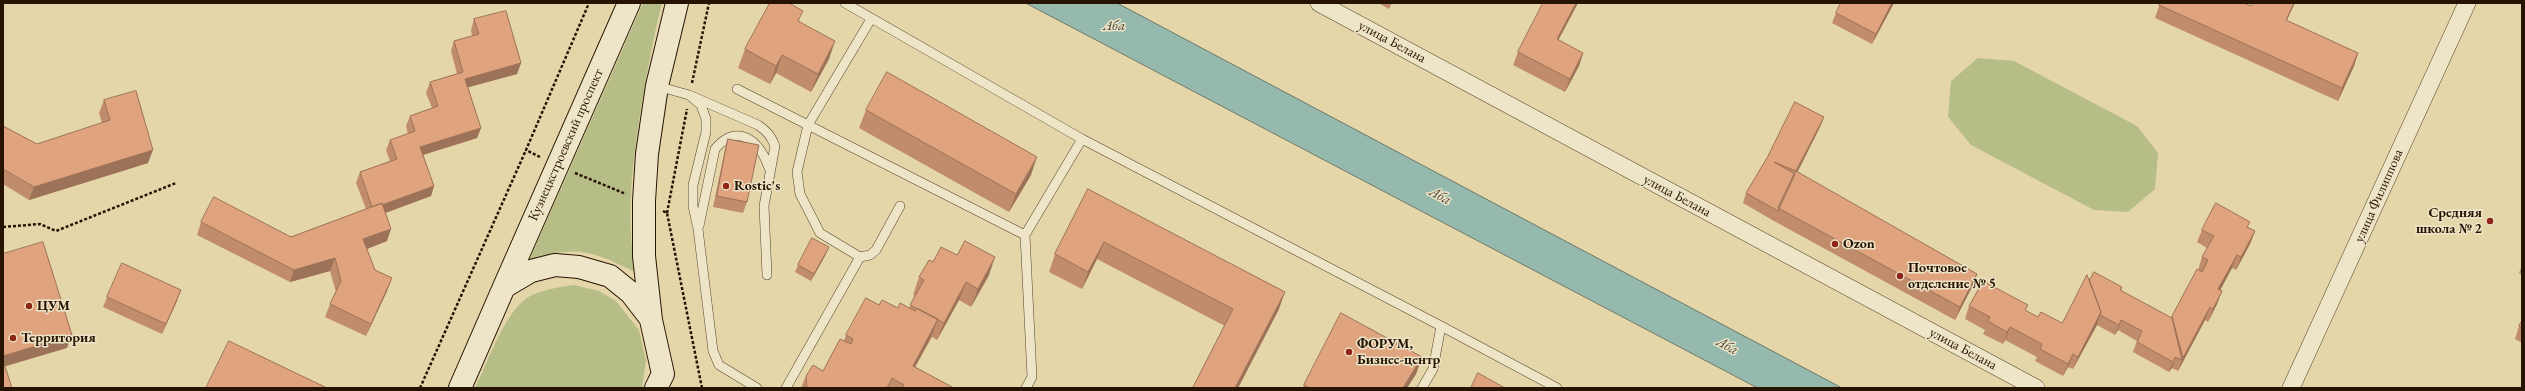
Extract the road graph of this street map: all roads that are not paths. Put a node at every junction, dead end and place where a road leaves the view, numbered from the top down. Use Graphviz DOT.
graph roads {
  1 [pos="629,3"];
  2 [pos="677,3"];
  3 [pos="845,3"];
  4 [pos="1319,3"];
  5 [pos="2467,3"];
  6 [pos="871,19"];
  7 [pos="657,86"];
  8 [pos="737,89"];
  9 [pos="689,95"];
  10 [pos="808,124"];
  11 [pos="1082,139"];
  12 [pos="770,168"];
  13 [pos="900,206"];
  14 [pos="698,229"];
  15 [pos="1025,235"];
  16 [pos="860,257"];
  17 [pos="767,275"];
  18 [pos="504,287"];
  19 [pos="651,320"];
  20 [pos="1441,326"];
  21 [pos="662,383"];
  22 [pos="460,388"];
  23 [pos="757,388"];
  24 [pos="786,388"];
  25 [pos="1026,388"];
  26 [pos="1422,388"];
  27 [pos="1557,388"];
  28 [pos="2036,388"];
  29 [pos="2291,388"];
  1 -- 18 [label="main road, Кузнецкстроевский проспект"];
  2 -- 7 [label="main road"];
  3 -- 6 [label="lane"];
  4 -- 28 [label="street, улица Белана"];
  5 -- 29 [label="street, улица Филиппова"];
  6 -- 10 [label="lane"];
  6 -- 11 [label="lane"];
  7 -- 9 [label="lane"];
  7 -- 19 [label="main road"];
  8 -- 10 [label="lane"];
  9 -- 12 [label="lane"];
  9 -- 14 [label="lane"];
  10 -- 15 [label="lane"];
  10 -- 16 [label="lane"];
  11 -- 15 [label="lane"];
  11 -- 20 [label="lane"];
  12 -- 14 [label="lane"];
  12 -- 17 [label="lane"];
  13 -- 16 [label="lane"];
  14 -- 23 [label="lane"];
  15 -- 25 [label="lane"];
  16 -- 24 [label="lane"];
  18 -- 19 [label="main road"];
  18 -- 22 [label="main road, Кузнецкстроевский проспект"];
  19 -- 21 [label="main road"];
  20 -- 26 [label="lane"];
  20 -- 27 [label="lane"];
}
